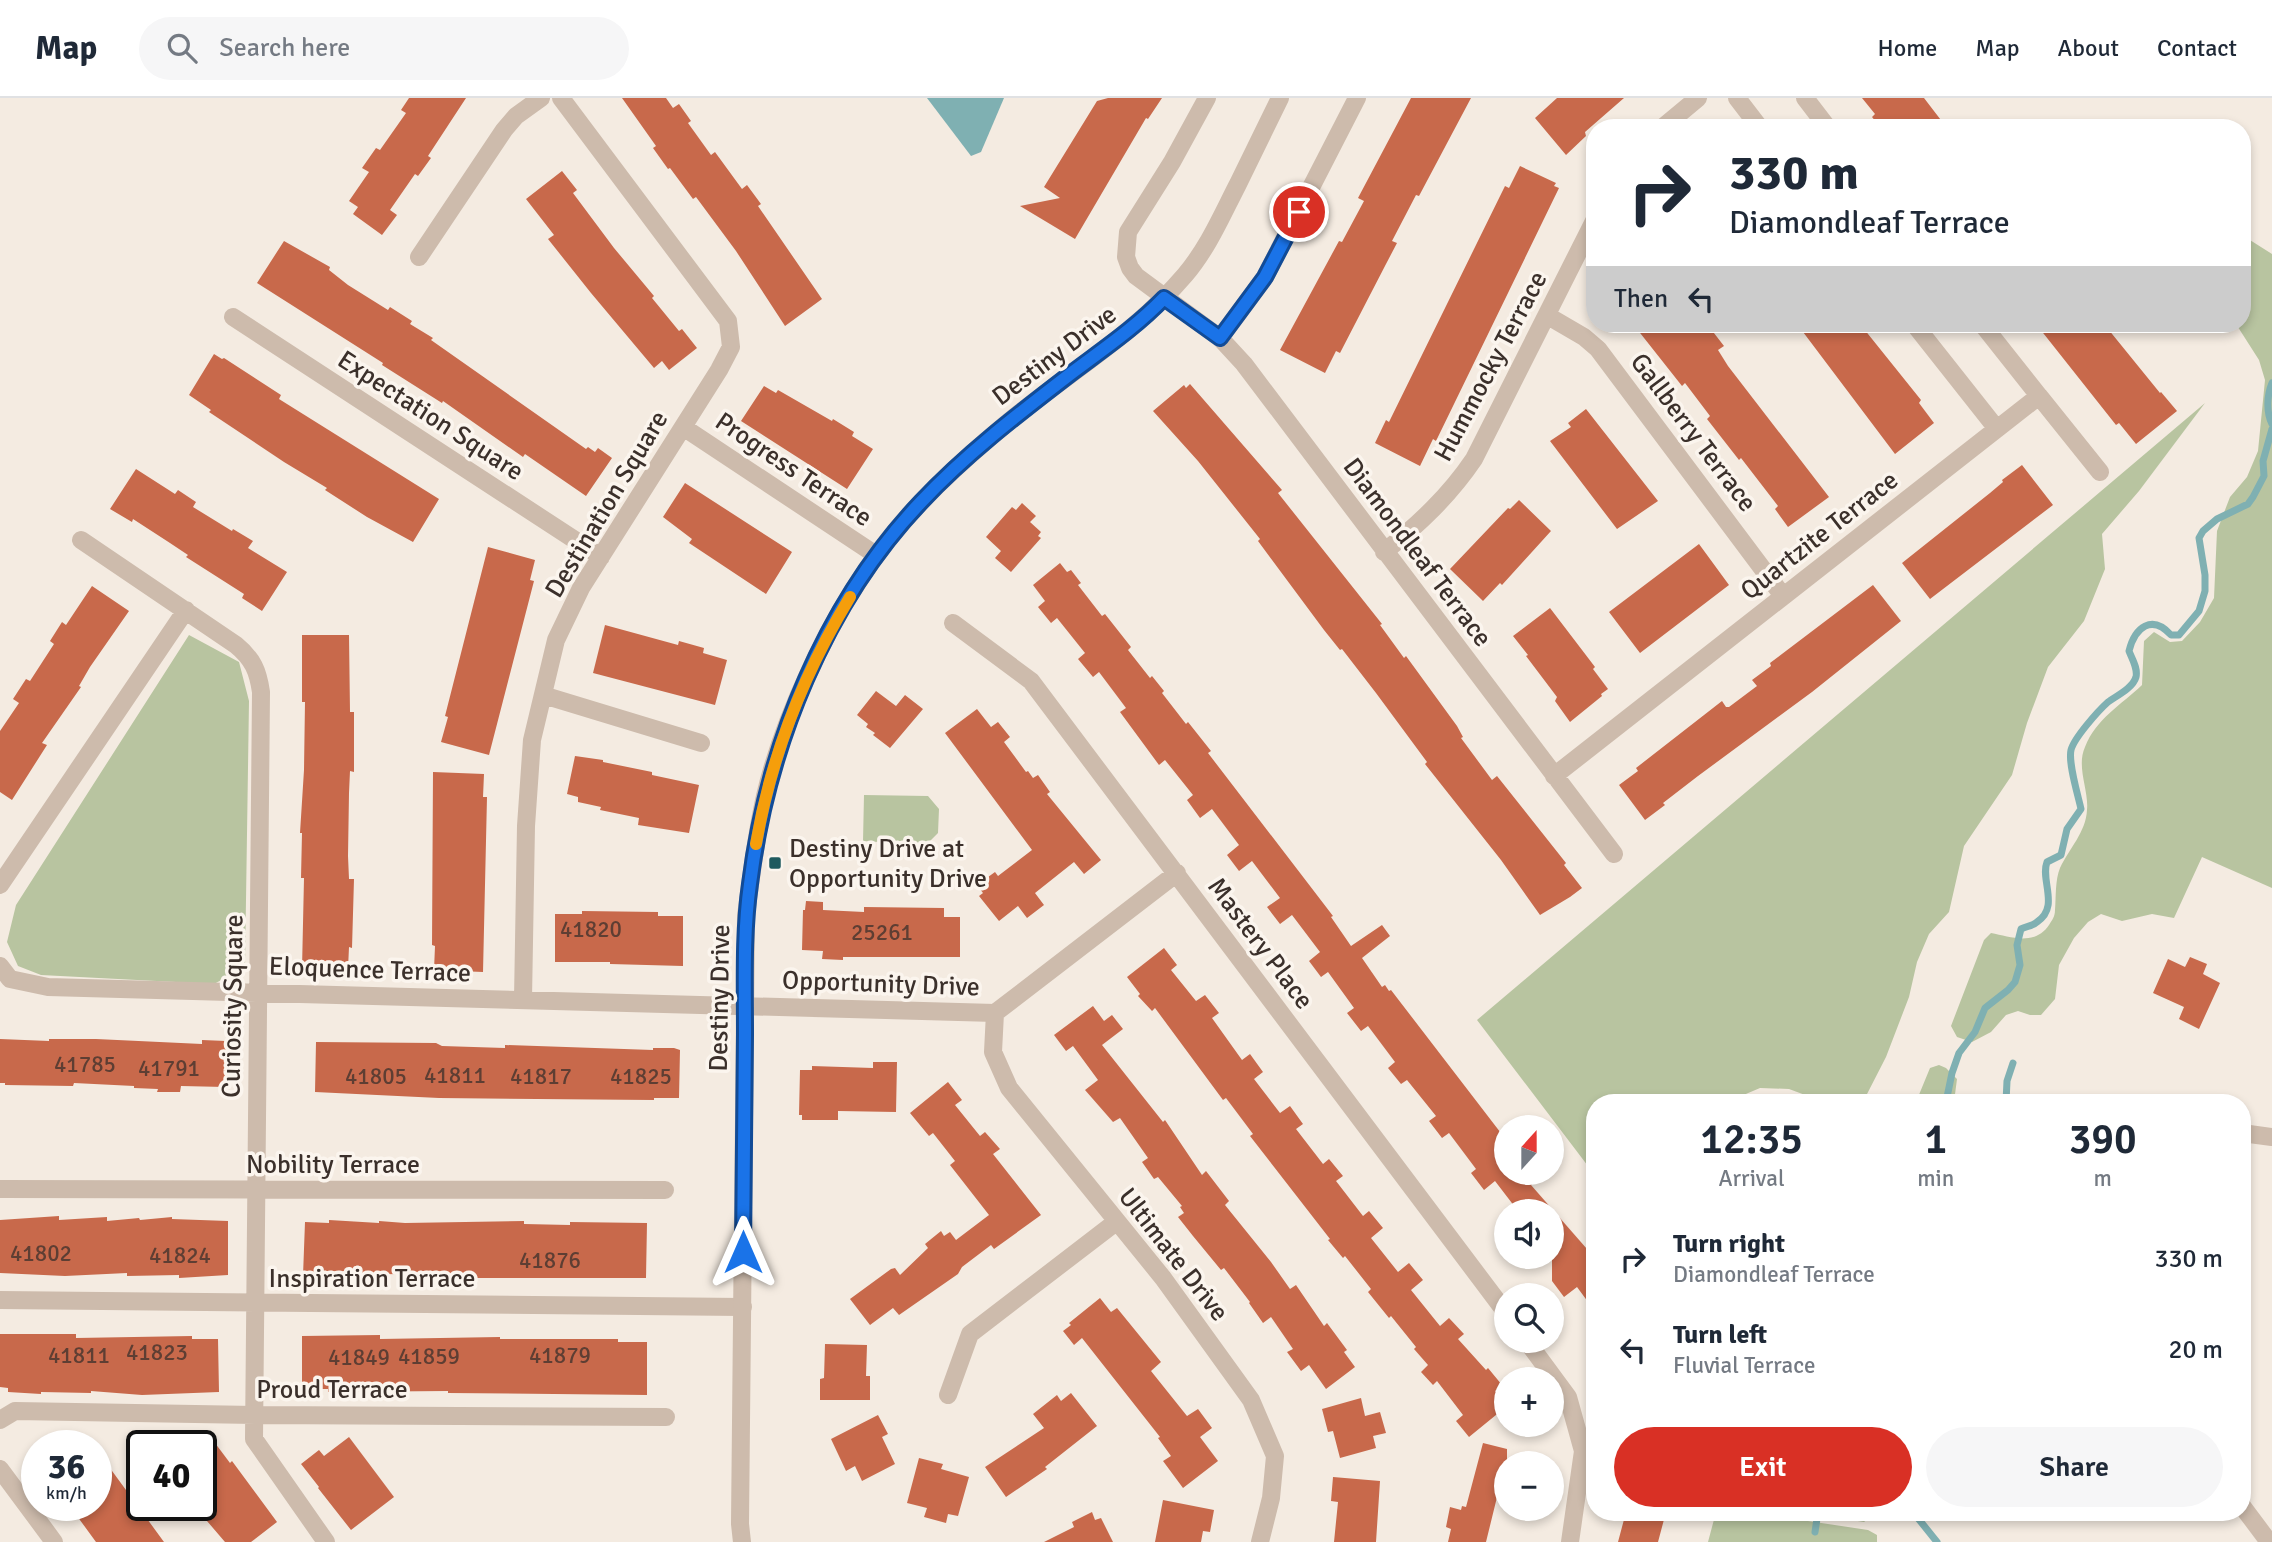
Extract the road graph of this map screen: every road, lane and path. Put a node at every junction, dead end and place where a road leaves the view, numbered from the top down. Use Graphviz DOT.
graph roads {
  1 [pos="541,98"];
  2 [pos="561,98"];
  3 [pos="1206,98"];
  4 [pos="1280,98"];
  5 [pos="1357,98"];
  6 [pos="1698,98"];
  7 [pos="1737,98"];
  8 [pos="1805,98"];
  9 [pos="1673,119"];
  10 [pos="1753,119"];
  11 [pos="1821,119"];
  12 [pos="1586,238"];
  13 [pos="419,257"];
  14 [pos="1164,298"];
  15 [pos="1548,316"];
  16 [pos="233,317"];
  17 [pos="1921,333"];
  18 [pos="1989,333"];
  19 [pos="1220,338"];
  20 [pos="2039,396"];
  21 [pos="683,427"];
  22 [pos="1997,429"];
  23 [pos="2101,472"];
  24 [pos="81,540"];
  25 [pos="1384,552"];
  26 [pos="876,555"];
  27 [pos="601,557"];
  28 [pos="1783,596"];
  29 [pos="186,610"];
  30 [pos="953,623"];
  31 [pos="543,695"];
  32 [pos="701,743"];
  33 [pos="1554,776"];
  34 [pos="1614,854"];
  35 [pos="1177,873"];
  36 [pos="0,885"];
  37 [pos="0,966"];
  38 [pos="260,992"];
  39 [pos="523,999"];
  40 [pos="745,1005"];
  41 [pos="995,1013"];
  42 [pos="2251,1134"];
  43 [pos="2272,1137"];
  44 [pos="0,1189"];
  45 [pos="665,1190"];
  46 [pos="255,1191"];
  47 [pos="1116,1222"];
  48 [pos="1494,1297"];
  49 [pos="0,1300"];
  50 [pos="256,1304"];
  51 [pos="743,1307"];
  52 [pos="1536,1353"];
  53 [pos="948,1395"];
  54 [pos="254,1415"];
  55 [pos="666,1417"];
  56 [pos="0,1420"];
  57 [pos="0,1469"];
  58 [pos="2251,1518"];
  59 [pos="54,1542"];
  60 [pos="326,1542"];
  61 [pos="742,1542"];
  62 [pos="1260,1542"];
  63 [pos="1570,1542"];
  64 [pos="2269,1542"];
  1 -- 13 [label="street"];
  2 -- 21 [label="street, Destination Square"];
  3 -- 14 [label="street, Diamondleaf Terrace"];
  4 -- 14 [label="street, Destiny Drive"];
  5 -- 19 [label="street"];
  6 -- 9 [label="street"];
  7 -- 10 [label="street"];
  8 -- 11 [label="street"];
  12 -- 15 [label="street, Hummocky Terrace"];
  14 -- 19 [label="street, Diamondleaf Terrace"];
  14 -- 26 [label="street, Destiny Drive"];
  15 -- 25 [label="street, Hummocky Terrace"];
  15 -- 28 [label="street, Gallberry Terrace"];
  16 -- 27 [label="street, Expectation Square"];
  17 -- 22 [label="street"];
  18 -- 20 [label="street"];
  19 -- 25 [label="street, Diamondleaf Terrace"];
  20 -- 22 [label="street, Quartzite Terrace"];
  20 -- 23 [label="street"];
  21 -- 26 [label="street, Progress Terrace"];
  21 -- 27 [label="street, Destination Square"];
  22 -- 28 [label="street, Quartzite Terrace"];
  24 -- 29 [label="street, Curiosity Square"];
  25 -- 33 [label="street, Diamondleaf Terrace"];
  26 -- 40 [label="street, Destiny Drive"];
  27 -- 31 [label="street, Destination Square"];
  28 -- 33 [label="street, Quartzite Terrace"];
  29 -- 36 [label="street"];
  29 -- 38 [label="street, Curiosity Square"];
  30 -- 35 [label="street, Mastery Place"];
  31 -- 32 [label="street"];
  31 -- 39 [label="street, Destination Square"];
  33 -- 34 [label="street, Diamondleaf Terrace"];
  35 -- 41 [label="street, Opportunity Drive"];
  35 -- 48 [label="street, Mastery Place"];
  37 -- 38 [label="street, Eloquence Terrace"];
  38 -- 39 [label="street, Eloquence Terrace"];
  38 -- 46 [label="street, Curiosity Square"];
  39 -- 40 [label="street, Eloquence Terrace"];
  40 -- 41 [label="street, Opportunity Drive"];
  40 -- 51 [label="street, Destiny Drive"];
  41 -- 47 [label="street, Ultimate Drive"];
  42 -- 43 [label="street"];
  44 -- 46 [label="street, Nobility Terrace"];
  45 -- 46 [label="street, Nobility Terrace"];
  46 -- 50 [label="street, Curiosity Square"];
  47 -- 53 [label="street"];
  47 -- 62 [label="street, Ultimate Drive"];
  49 -- 50 [label="street, Inspiration Terrace"];
  50 -- 51 [label="street, Inspiration Terrace"];
  50 -- 54 [label="street, Curiosity Square"];
  51 -- 61 [label="street, Destiny Drive"];
  52 -- 63 [label="street"];
  54 -- 55 [label="street, Proud Terrace"];
  54 -- 56 [label="street, Proud Terrace"];
  54 -- 60 [label="street, Curiosity Square"];
  57 -- 59 [label="street"];
  58 -- 64 [label="street"];
}
